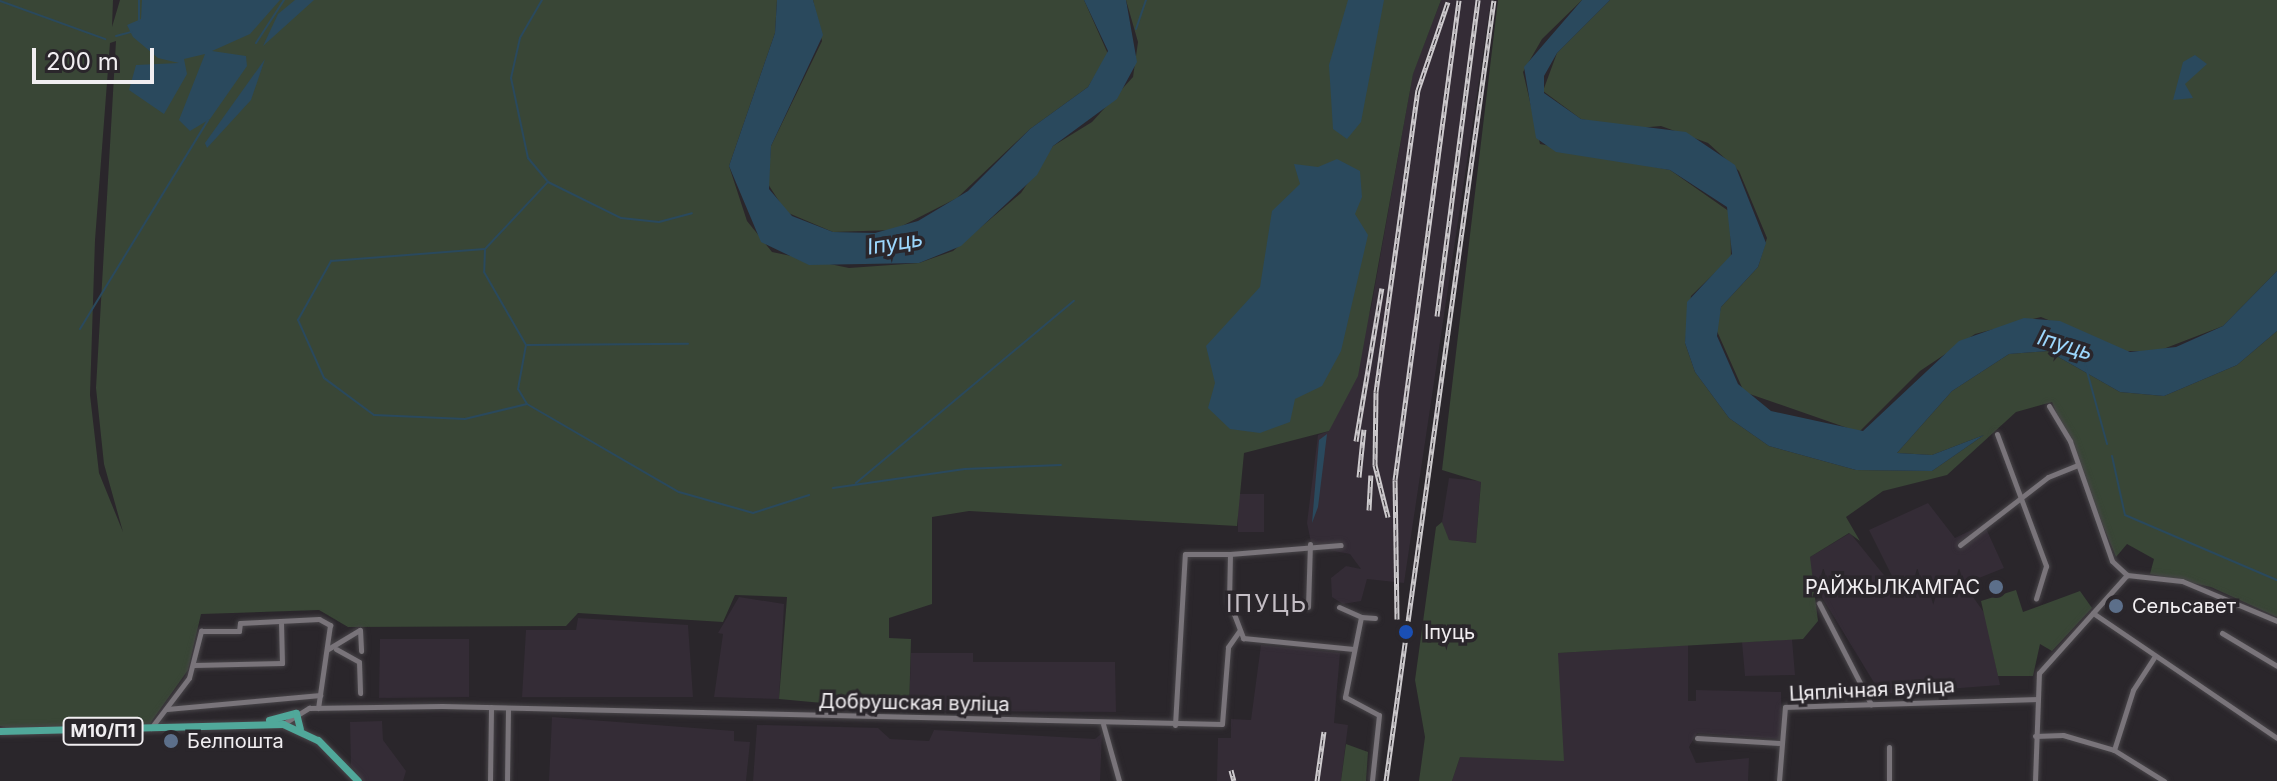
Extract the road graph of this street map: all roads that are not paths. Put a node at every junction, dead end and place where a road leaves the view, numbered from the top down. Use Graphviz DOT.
graph roads {
  1 [pos="2049,406"];
  2 [pos="1997,434"];
  3 [pos="2077,465"];
  4 [pos="2024,497"];
  5 [pos="1310,544"];
  6 [pos="1341,545"];
  7 [pos="1960,545"];
  8 [pos="1230,554"];
  9 [pos="2127,575"];
  10 [pos="2036,598"];
  11 [pos="1819,603"];
  12 [pos="1308,607"];
  13 [pos="1339,607"];
  14 [pos="2093,613"];
  15 [pos="1361,617"];
  16 [pos="1375,618"];
  17 [pos="281,621"];
  18 [pos="2277,621"];
  19 [pos="1239,631"];
  20 [pos="2222,633"];
  21 [pos="328,649"];
  22 [pos="336,649"];
  23 [pos="1353,649"];
  24 [pos="361,651"];
  25 [pos="2155,656"];
  26 [pos="194,665"];
  27 [pos="2277,666"];
  28 [pos="360,693"];
  29 [pos="320,695"];
  30 [pos="2036,699"];
  31 [pos="1871,704"];
  32 [pos="491,707"];
  33 [pos="318,708"];
  34 [pos="508,708"];
  35 [pos="167,709"];
  36 [pos="296,713"];
  37 [pos="254,722"];
  38 [pos="283,724"];
  39 [pos="1103,724"];
  40 [pos="1175,725"];
  41 [pos="151,730"];
  42 [pos="0,731"];
  43 [pos="302,731"];
  44 [pos="2035,736"];
  45 [pos="1697,738"];
  46 [pos="2277,738"];
  47 [pos="1779,743"];
  48 [pos="1889,747"];
  49 [pos="2114,750"];
  50 [pos="358,781"];
  51 [pos="490,781"];
  52 [pos="507,781"];
  53 [pos="1119,781"];
  54 [pos="1372,781"];
  55 [pos="1779,781"];
  56 [pos="1889,781"];
  57 [pos="2035,781"];
  58 [pos="2164,781"];
  1 -- 3 [label="street"];
  2 -- 4 [label="street"];
  3 -- 4 [label="street"];
  3 -- 9 [label="street"];
  4 -- 7 [label="street"];
  4 -- 10 [label="street"];
  5 -- 6 [label="street"];
  5 -- 8 [label="street"];
  5 -- 12 [label="street"];
  8 -- 19 [label="street"];
  8 -- 40 [label="street"];
  9 -- 14 [label="street"];
  9 -- 18 [label="street"];
  11 -- 31 [label="street"];
  13 -- 15 [label="street"];
  14 -- 25 [label="street"];
  14 -- 30 [label="street"];
  15 -- 16 [label="street"];
  15 -- 23 [label="street"];
  17 -- 21 [label="street"];
  17 -- 26 [label="street"];
  17 -- 26 [label="street"];
  19 -- 23 [label="street"];
  19 -- 40 [label="street, Добрушская вуліца"];
  20 -- 27 [label="street"];
  21 -- 22 [label="street"];
  21 -- 29 [label="street"];
  22 -- 24 [label="street"];
  22 -- 28 [label="street"];
  23 -- 54 [label="street"];
  25 -- 46 [label="street"];
  25 -- 49 [label="street"];
  26 -- 35 [label="street"];
  29 -- 33 [label="street"];
  29 -- 35 [label="street"];
  30 -- 31 [label="street, Цяплічная вуліца"];
  30 -- 44 [label="street"];
  31 -- 47 [label="street, Цяплічная вуліца"];
  32 -- 33 [label="street, Добрушская вуліца"];
  32 -- 34 [label="street, Добрушская вуліца"];
  32 -- 51 [label="street"];
  33 -- 36 [label="street, Добрушская вуліца"];
  34 -- 39 [label="street, Добрушская вуліца"];
  34 -- 52 [label="street"];
  35 -- 41 [label="street"];
  36 -- 37 [label="main road"];
  36 -- 38 [label="street, Добрушская вуліца"];
  36 -- 43 [label="main road"];
  37 -- 38 [label="main road, М10/П1"];
  37 -- 41 [label="main road, М10/П1"];
  38 -- 43 [label="main road, М10/П1"];
  39 -- 40 [label="street, Добрушская вуліца"];
  39 -- 53 [label="street"];
  41 -- 42 [label="main road, М10/П1"];
  43 -- 50 [label="main road, М10/П1"];
  44 -- 49 [label="street"];
  44 -- 57 [label="street"];
  45 -- 47 [label="street"];
  47 -- 55 [label="street, Цяплічная вуліца"];
  48 -- 56 [label="street"];
  49 -- 58 [label="street"];
}
